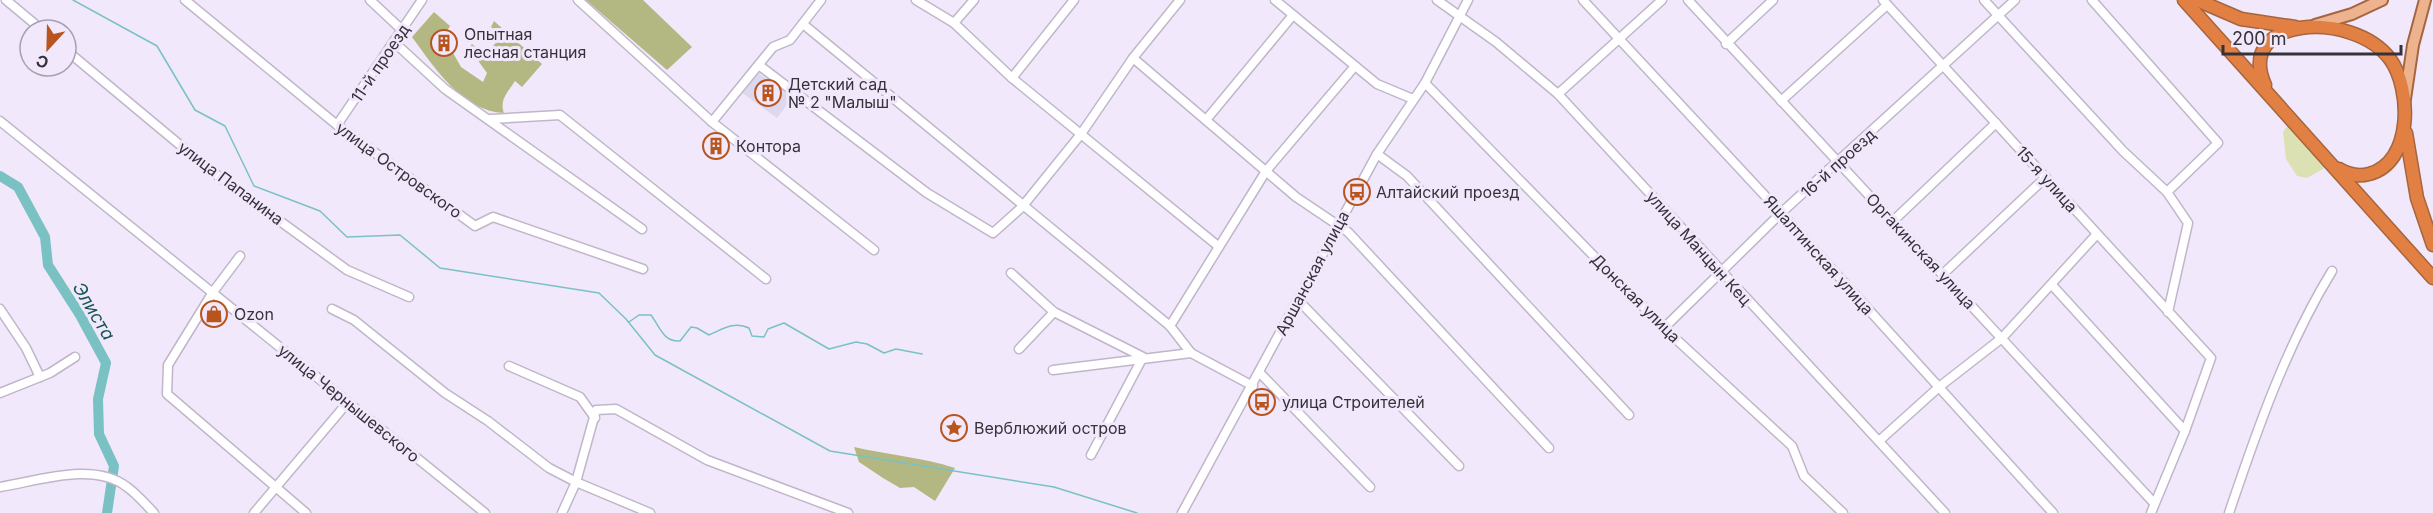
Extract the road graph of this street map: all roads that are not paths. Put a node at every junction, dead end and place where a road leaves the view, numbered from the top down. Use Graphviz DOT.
graph roads {
  1 [pos="6,0"];
  2 [pos="185,0"];
  3 [pos="370,0"];
  4 [pos="422,0"];
  5 [pos="578,0"];
  6 [pos="821,0"];
  7 [pos="916,0"];
  8 [pos="974,0"];
  9 [pos="1074,0"];
  10 [pos="1180,0"];
  11 [pos="1275,0"];
  12 [pos="1437,0"];
  13 [pos="1468,0"];
  14 [pos="1583,0"];
  15 [pos="1662,0"];
  16 [pos="1688,0"];
  17 [pos="1773,0"];
  18 [pos="1984,0"];
  19 [pos="2015,0"];
  20 [pos="2092,0"];
  21 [pos="2184,0"];
  22 [pos="2197,0"];
  23 [pos="2382,0"];
  24 [pos="2425,0"];
  25 [pos="1885,2"];
  26 [pos="1293,15"];
  27 [pos="1460,16"];
  28 [pos="1999,16"];
  29 [pos="28,18"];
  30 [pos="954,23"];
  31 [pos="803,24"];
  32 [pos="2314,25"];
  33 [pos="2297,27"];
  34 [pos="402,30"];
  35 [pos="1620,38"];
  36 [pos="394,42"];
  37 [pos="1726,44"];
  38 [pos="1133,58"];
  39 [pos="78,60"];
  40 [pos="760,66"];
  41 [pos="1355,66"];
  42 [pos="1945,66"];
  43 [pos="1011,78"];
  44 [pos="1425,83"];
  45 [pos="2268,91"];
  46 [pos="1558,94"];
  47 [pos="1413,99"];
  48 [pos="1781,100"];
  49 [pos="2404,105"];
  50 [pos="491,119"];
  51 [pos="1206,120"];
  52 [pos="0,121"];
  53 [pos="712,122"];
  54 [pos="1996,123"];
  55 [pos="2404,124"];
  56 [pos="337,125"];
  57 [pos="1081,134"];
  58 [pos="1377,154"];
  59 [pos="1839,162"];
  60 [pos="2334,165"];
  61 [pos="1266,171"];
  62 [pos="2046,177"];
  63 [pos="2167,192"];
  64 [pos="1022,207"];
  65 [pos="1781,213"];
  66 [pos="1893,221"];
  67 [pos="1337,226"];
  68 [pos="642,229"];
  69 [pos="2097,234"];
  70 [pos="2433,244"];
  71 [pos="1218,246"];
  72 [pos="874,250"];
  73 [pos="240,256"];
  74 [pos="643,269"];
  75 [pos="2332,271"];
  76 [pos="1011,273"];
  77 [pos="1720,273"];
  78 [pos="1943,274"];
  79 [pos="2433,278"];
  80 [pos="766,279"];
  81 [pos="2052,285"];
  82 [pos="213,292"];
  83 [pos="409,297"];
  84 [pos="1298,300"];
  85 [pos="0,309"];
  86 [pos="332,309"];
  87 [pos="1054,312"];
  88 [pos="2168,312"];
  89 [pos="1170,326"];
  90 [pos="1664,328"];
  91 [pos="2002,338"];
  92 [pos="1019,349"];
  93 [pos="1191,352"];
  94 [pos="75,357"];
  95 [pos="1143,357"];
  96 [pos="509,366"];
  97 [pos="1053,370"];
  98 [pos="1260,373"];
  99 [pos="40,377"];
  100 [pos="1253,386"];
  101 [pos="1939,387"];
  102 [pos="0,393"];
  103 [pos="348,402"];
  104 [pos="596,414"];
  105 [pos="1629,415"];
  106 [pos="2185,431"];
  107 [pos="1879,441"];
  108 [pos="1550,448"];
  109 [pos="1091,455"];
  110 [pos="1459,466"];
  111 [pos="576,482"];
  112 [pos="0,487"];
  113 [pos="1370,487"];
  114 [pos="276,488"];
  115 [pos="2154,503"];
  116 [pos="154,513"];
  117 [pos="254,513"];
  118 [pos="306,513"];
  119 [pos="485,513"];
  120 [pos="562,513"];
  121 [pos="650,513"];
  122 [pos="848,513"];
  123 [pos="1182,513"];
  124 [pos="1843,513"];
  125 [pos="1945,513"];
  126 [pos="2053,513"];
  127 [pos="2151,513"];
  128 [pos="2229,513"];
  1 -- 29 [label="street"];
  2 -- 56 [label="street, улица Островского"];
  3 -- 34 [label="street"];
  4 -- 34 [label="street, 11-й проезд"];
  5 -- 53 [label="street"];
  6 -- 31 [label="street"];
  7 -- 30 [label="street"];
  8 -- 30 [label="street"];
  9 -- 43 [label="street"];
  10 -- 38 [label="street"];
  11 -- 26 [label="street"];
  12 -- 27 [label="street, улица Манцын Кец"];
  13 -- 27 [label="street, Аршанская улица"];
  14 -- 35 [label="street, Яшалтинская улица"];
  15 -- 35 [label="street"];
  16 -- 37 [label="street, Оргакинская улица"];
  17 -- 37 [label="street"];
  18 -- 28 [label="street"];
  19 -- 28 [label="street, 16-й проезд"];
  20 -- 63 [label="street"];
  21 -- 45 [label="highway"];
  22 -- 33 [label="highway"];
  23 -- 32 [label="main road"];
  24 -- 49 [label="main road"];
  25 -- 42 [label="street, 15-я улица"];
  25 -- 48 [label="street"];
  26 -- 41 [label="street"];
  26 -- 51 [label="street"];
  27 -- 44 [label="street, Аршанская улица"];
  27 -- 46 [label="street, улица Манцын Кец"];
  28 -- 42 [label="street, 16-й проезд"];
  28 -- 63 [label="street"];
  30 -- 43 [label="street"];
  31 -- 40 [label="street"];
  31 -- 64 [label="street"];
  32 -- 33 [label="highway"];
  32 -- 49 [label="highway"];
  33 -- 45 [label="highway"];
  34 -- 36 [label="street, 11-й проезд"];
  35 -- 46 [label="street"];
  35 -- 65 [label="street, Яшалтинская улица"];
  36 -- 50 [label="street"];
  36 -- 56 [label="street, 11-й проезд"];
  37 -- 48 [label="street, Оргакинская улица"];
  38 -- 51 [label="street"];
  38 -- 57 [label="street"];
  39 -- 83 [label="street, улица Папанина"];
  40 -- 53 [label="street"];
  40 -- 64 [label="street"];
  41 -- 47 [label="street"];
  41 -- 61 [label="street"];
  42 -- 54 [label="street, 15-я улица"];
  42 -- 59 [label="street, 16-й проезд"];
  43 -- 57 [label="street"];
  44 -- 47 [label="street, Аршанская улица"];
  44 -- 90 [label="street, Донская улица"];
  45 -- 60 [label="highway"];
  46 -- 77 [label="street, улица Манцын Кец"];
  47 -- 58 [label="street, Аршанская улица"];
  48 -- 59 [label="street, Оргакинская улица"];
  49 -- 55 [label="highway"];
  50 -- 68 [label="street"];
  50 -- 80 [label="street"];
  51 -- 61 [label="street"];
  52 -- 82 [label="street, улица Чернышевского"];
  53 -- 72 [label="street"];
  54 -- 62 [label="street, 15-я улица"];
  54 -- 66 [label="street"];
  55 -- 60 [label="highway"];
  55 -- 70 [label="highway"];
  56 -- 74 [label="street, улица Островского"];
  57 -- 64 [label="street"];
  57 -- 71 [label="street"];
  58 -- 67 [label="street, Аршанская улица"];
  58 -- 105 [label="street"];
  59 -- 65 [label="street, 16-й проезд"];
  59 -- 66 [label="street, Оргакинская улица"];
  60 -- 79 [label="highway"];
  61 -- 67 [label="street"];
  61 -- 71 [label="street"];
  62 -- 69 [label="street, 15-я улица"];
  62 -- 78 [label="street"];
  63 -- 88 [label="street"];
  64 -- 89 [label="street"];
  65 -- 77 [label="street, 16-й проезд"];
  65 -- 101 [label="street, Яшалтинская улица"];
  66 -- 78 [label="street, Оргакинская улица"];
  67 -- 84 [label="street, Аршанская улица"];
  67 -- 108 [label="street"];
  69 -- 81 [label="street"];
  69 -- 88 [label="street, 15-я улица"];
  71 -- 89 [label="street"];
  73 -- 82 [label="street"];
  75 -- 128 [label="street"];
  76 -- 87 [label="street"];
  77 -- 90 [label="street, 16-й проезд"];
  77 -- 107 [label="street, улица Манцын Кец"];
  78 -- 91 [label="street, Оргакинская улица"];
  81 -- 91 [label="street"];
  81 -- 106 [label="street"];
  82 -- 103 [label="street, улица Чернышевского"];
  82 -- 114 [label="street"];
  84 -- 98 [label="street, Аршанская улица"];
  84 -- 110 [label="street"];
  85 -- 99 [label="street"];
  86 -- 111 [label="street"];
  87 -- 92 [label="street"];
  87 -- 95 [label="street"];
  88 -- 106 [label="street, 15-я улица"];
  89 -- 93 [label="street"];
  90 -- 124 [label="street, Донская улица"];
  91 -- 101 [label="street"];
  91 -- 115 [label="street, Оргакинская улица"];
  93 -- 95 [label="street"];
  93 -- 100 [label="street"];
  94 -- 99 [label="street"];
  95 -- 97 [label="street"];
  95 -- 109 [label="street"];
  96 -- 104 [label="street"];
  98 -- 100 [label="street, Аршанская улица"];
  98 -- 113 [label="street"];
  99 -- 102 [label="street"];
  100 -- 123 [label="street, Аршанская улица"];
  101 -- 107 [label="street"];
  101 -- 126 [label="street, Яшалтинская улица"];
  103 -- 114 [label="street"];
  103 -- 119 [label="street, улица Чернышевского"];
  104 -- 111 [label="street"];
  104 -- 122 [label="street"];
  106 -- 115 [label="street"];
  107 -- 125 [label="street, улица Манцын Кец"];
  111 -- 120 [label="street"];
  111 -- 121 [label="street"];
  112 -- 116 [label="street"];
  114 -- 117 [label="street"];
  114 -- 118 [label="street"];
  115 -- 127 [label="street"];
}
